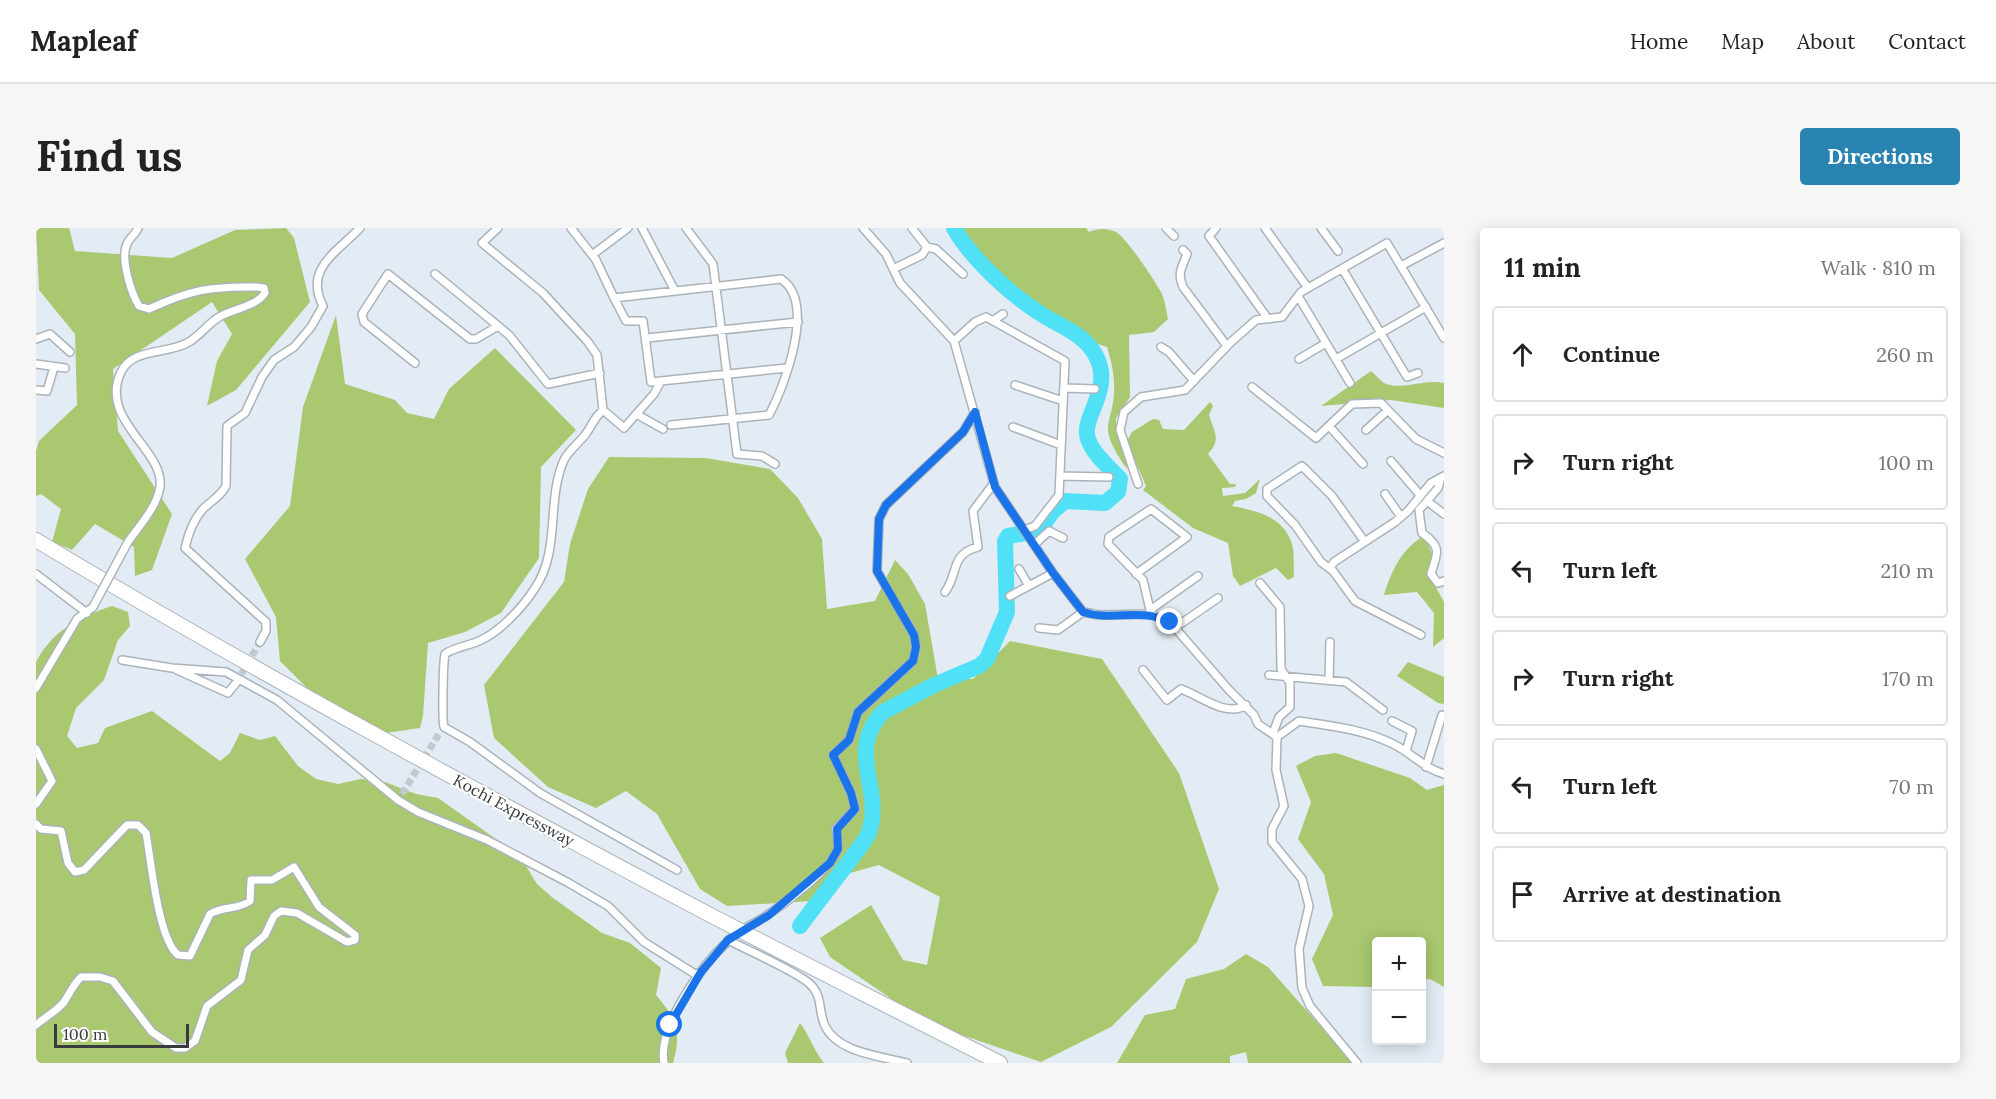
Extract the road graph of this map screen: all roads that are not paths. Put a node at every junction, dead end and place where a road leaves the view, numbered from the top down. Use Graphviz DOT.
graph roads {
  1 [pos="138,228"];
  2 [pos="360,228"];
  3 [pos="498,228"];
  4 [pos="571,228"];
  5 [pos="628,228"];
  6 [pos="642,228"];
  7 [pos="686,228"];
  8 [pos="864,228"];
  9 [pos="912,228"];
  10 [pos="1166,228"];
  11 [pos="1216,228"];
  12 [pos="1265,228"];
  13 [pos="1321,228"];
  14 [pos="1174,236"];
  15 [pos="1444,243"];
  16 [pos="927,247"];
  17 [pos="1183,250"];
  18 [pos="1338,251"];
  19 [pos="592,255"];
  20 [pos="1401,266"];
  21 [pos="893,269"];
  22 [pos="1343,270"];
  23 [pos="963,273"];
  24 [pos="435,274"];
  25 [pos="716,286"];
  26 [pos="1308,288"];
  27 [pos="675,291"];
  28 [pos="1298,296"];
  29 [pos="614,298"];
  30 [pos="1426,307"];
  31 [pos="1003,314"];
  32 [pos="1268,319"];
  33 [pos="994,320"];
  34 [pos="798,322"];
  35 [pos="498,326"];
  36 [pos="722,331"];
  37 [pos="1381,333"];
  38 [pos="646,338"];
  39 [pos="1444,338"];
  40 [pos="36,339"];
  41 [pos="954,341"];
  42 [pos="1326,343"];
  43 [pos="1227,346"];
  44 [pos="1161,347"];
  45 [pos="70,352"];
  46 [pos="1299,359"];
  47 [pos="1336,359"];
  48 [pos="415,363"];
  49 [pos="36,364"];
  50 [pos="54,367"];
  51 [pos="66,368"];
  52 [pos="787,368"];
  53 [pos="600,373"];
  54 [pos="1418,373"];
  55 [pos="727,374"];
  56 [pos="661,381"];
  57 [pos="1194,381"];
  58 [pos="1350,383"];
  59 [pos="1015,385"];
  60 [pos="1252,387"];
  61 [pos="1064,388"];
  62 [pos="1095,389"];
  63 [pos="36,390"];
  64 [pos="1063,401"];
  65 [pos="603,410"];
  66 [pos="1388,410"];
  67 [pos="975,412"];
  68 [pos="636,414"];
  69 [pos="733,418"];
  70 [pos="671,425"];
  71 [pos="1329,426"];
  72 [pos="1013,427"];
  73 [pos="663,429"];
  74 [pos="1366,430"];
  75 [pos="1062,445"];
  76 [pos="1444,453"];
  77 [pos="1391,461"];
  78 [pos="1363,464"];
  79 [pos="775,465"];
  80 [pos="1060,476"];
  81 [pos="1109,477"];
  82 [pos="1442,478"];
  83 [pos="994,483"];
  84 [pos="1138,484"];
  85 [pos="1385,494"];
  86 [pos="1420,495"];
  87 [pos="1427,501"];
  88 [pos="1444,514"];
  89 [pos="1401,517"];
  90 [pos="1028,537"];
  91 [pos="1063,538"];
  92 [pos="36,540"];
  93 [pos="1365,542"];
  94 [pos="36,549"];
  95 [pos="1330,568"];
  96 [pos="1019,569"];
  97 [pos="1053,573"];
  98 [pos="36,574"];
  99 [pos="1136,574"];
  100 [pos="1198,576"];
  101 [pos="1444,581"];
  102 [pos="1260,583"];
  103 [pos="1029,586"];
  104 [pos="945,592"];
  105 [pos="1010,596"];
  106 [pos="1218,597"];
  107 [pos="1083,612"];
  108 [pos="1151,612"];
  109 [pos="87,613"];
  110 [pos="1176,627"];
  111 [pos="1039,628"];
  112 [pos="1421,635"];
  113 [pos="260,642"];
  114 [pos="1330,642"];
  115 [pos="122,660"];
  116 [pos="172,668"];
  117 [pos="1143,670"];
  118 [pos="1269,675"];
  119 [pos="1286,677"];
  120 [pos="1329,680"];
  121 [pos="236,683"];
  122 [pos="36,688"];
  123 [pos="1246,705"];
  124 [pos="1383,710"];
  125 [pos="1442,715"];
  126 [pos="1392,721"];
  127 [pos="1275,735"];
  128 [pos="36,749"];
  129 [pos="1406,751"];
  130 [pos="1426,767"];
  131 [pos="1444,774"];
  132 [pos="36,804"];
  133 [pos="36,824"];
  134 [pos="677,870"];
  135 [pos="711,919"];
  136 [pos="728,940"];
  137 [pos="701,972"];
  138 [pos="855,993"];
  139 [pos="36,1024"];
  140 [pos="664,1063"];
  141 [pos="907,1063"];
  142 [pos="983,1063"];
  143 [pos="1000,1063"];
  144 [pos="1357,1063"];
  1 -- 109 [label="street, bridge"];
  2 -- 113 [label="street"];
  3 -- 53 [label="street"];
  4 -- 19 [label="street"];
  5 -- 19 [label="street"];
  6 -- 27 [label="street"];
  7 -- 25 [label="street"];
  8 -- 21 [label="street"];
  9 -- 16 [label="street"];
  10 -- 14 [label="street"];
  11 -- 32 [label="street"];
  12 -- 26 [label="street"];
  13 -- 18 [label="street"];
  15 -- 20 [label="street"];
  16 -- 21 [label="street"];
  16 -- 23 [label="street"];
  17 -- 43 [label="street"];
  19 -- 29 [label="street"];
  20 -- 22 [label="street"];
  20 -- 30 [label="street"];
  21 -- 41 [label="street"];
  22 -- 26 [label="street"];
  22 -- 37 [label="street"];
  24 -- 35 [label="street"];
  25 -- 27 [label="street"];
  25 -- 34 [label="street"];
  25 -- 36 [label="street"];
  26 -- 28 [label="street"];
  27 -- 29 [label="street"];
  28 -- 32 [label="street"];
  28 -- 42 [label="street"];
  29 -- 38 [label="street"];
  30 -- 37 [label="street"];
  30 -- 39 [label="street"];
  31 -- 33 [label="street"];
  32 -- 43 [label="street"];
  33 -- 41 [label="street"];
  33 -- 61 [label="street"];
  34 -- 36 [label="street"];
  34 -- 52 [label="street"];
  35 -- 48 [label="street"];
  35 -- 53 [label="street"];
  36 -- 38 [label="street"];
  36 -- 55 [label="street"];
  37 -- 47 [label="street"];
  37 -- 54 [label="street"];
  38 -- 56 [label="street"];
  40 -- 45 [label="street"];
  41 -- 67 [label="street"];
  42 -- 46 [label="street"];
  42 -- 47 [label="street"];
  43 -- 57 [label="street"];
  44 -- 57 [label="street"];
  47 -- 58 [label="street"];
  49 -- 50 [label="street"];
  50 -- 51 [label="street"];
  50 -- 63 [label="street"];
  52 -- 55 [label="street"];
  52 -- 69 [label="street"];
  53 -- 65 [label="street"];
  55 -- 56 [label="street"];
  55 -- 69 [label="street"];
  56 -- 68 [label="street"];
  57 -- 84 [label="street"];
  59 -- 64 [label="street"];
  60 -- 71 [label="street"];
  61 -- 62 [label="street"];
  61 -- 64 [label="street"];
  64 -- 75 [label="street"];
  65 -- 68 [label="street"];
  65 -- 134 [label="street"];
  66 -- 71 [label="street"];
  66 -- 74 [label="street"];
  66 -- 76 [label="street"];
  67 -- 83 [label="street"];
  67 -- 136 [label="street"];
  68 -- 73 [label="street"];
  69 -- 70 [label="street"];
  69 -- 79 [label="street"];
  71 -- 78 [label="street"];
  72 -- 75 [label="street"];
  75 -- 80 [label="street"];
  77 -- 86 [label="street"];
  80 -- 81 [label="street"];
  80 -- 90 [label="street"];
  82 -- 86 [label="street"];
  82 -- 87 [label="street"];
  83 -- 90 [label="street"];
  83 -- 104 [label="street"];
  85 -- 89 [label="street"];
  86 -- 89 [label="street"];
  87 -- 88 [label="street"];
  87 -- 101 [label="street"];
  89 -- 93 [label="street"];
  90 -- 91 [label="street"];
  90 -- 97 [label="street"];
  92 -- 135 [label="highway, Kochi Expressway"];
  93 -- 95 [label="street"];
  93 -- 95 [label="street"];
  94 -- 135 [label="highway, Kochi Expressway"];
  95 -- 112 [label="street"];
  96 -- 103 [label="street"];
  97 -- 103 [label="street"];
  97 -- 107 [label="street"];
  98 -- 109 [label="street"];
  99 -- 99 [label="street"];
  99 -- 108 [label="street"];
  100 -- 108 [label="street"];
  102 -- 119 [label="street"];
  103 -- 105 [label="street"];
  106 -- 110 [label="street"];
  107 -- 108 [label="street"];
  107 -- 111 [label="street"];
  108 -- 110 [label="street"];
  109 -- 122 [label="street"];
  110 -- 123 [label="street"];
  114 -- 120 [label="street"];
  115 -- 116 [label="street"];
  116 -- 121 [label="street"];
  116 -- 137 [label="street"];
  117 -- 123 [label="street"];
  118 -- 119 [label="street"];
  119 -- 120 [label="street"];
  119 -- 127 [label="street"];
  120 -- 124 [label="street"];
  123 -- 127 [label="street"];
  125 -- 130 [label="street"];
  126 -- 129 [label="street"];
  127 -- 129 [label="street"];
  127 -- 144 [label="street"];
  128 -- 132 [label="street"];
  129 -- 130 [label="street"];
  130 -- 131 [label="street"];
  133 -- 139 [label="street"];
  135 -- 138 [label="highway, Kochi Expressway"];
  136 -- 137 [label="street"];
  136 -- 141 [label="street"];
  137 -- 140 [label="street"];
  138 -- 142 [label="highway, Kochi Expressway"];
  138 -- 143 [label="highway, Kochi Expressway"];
}
